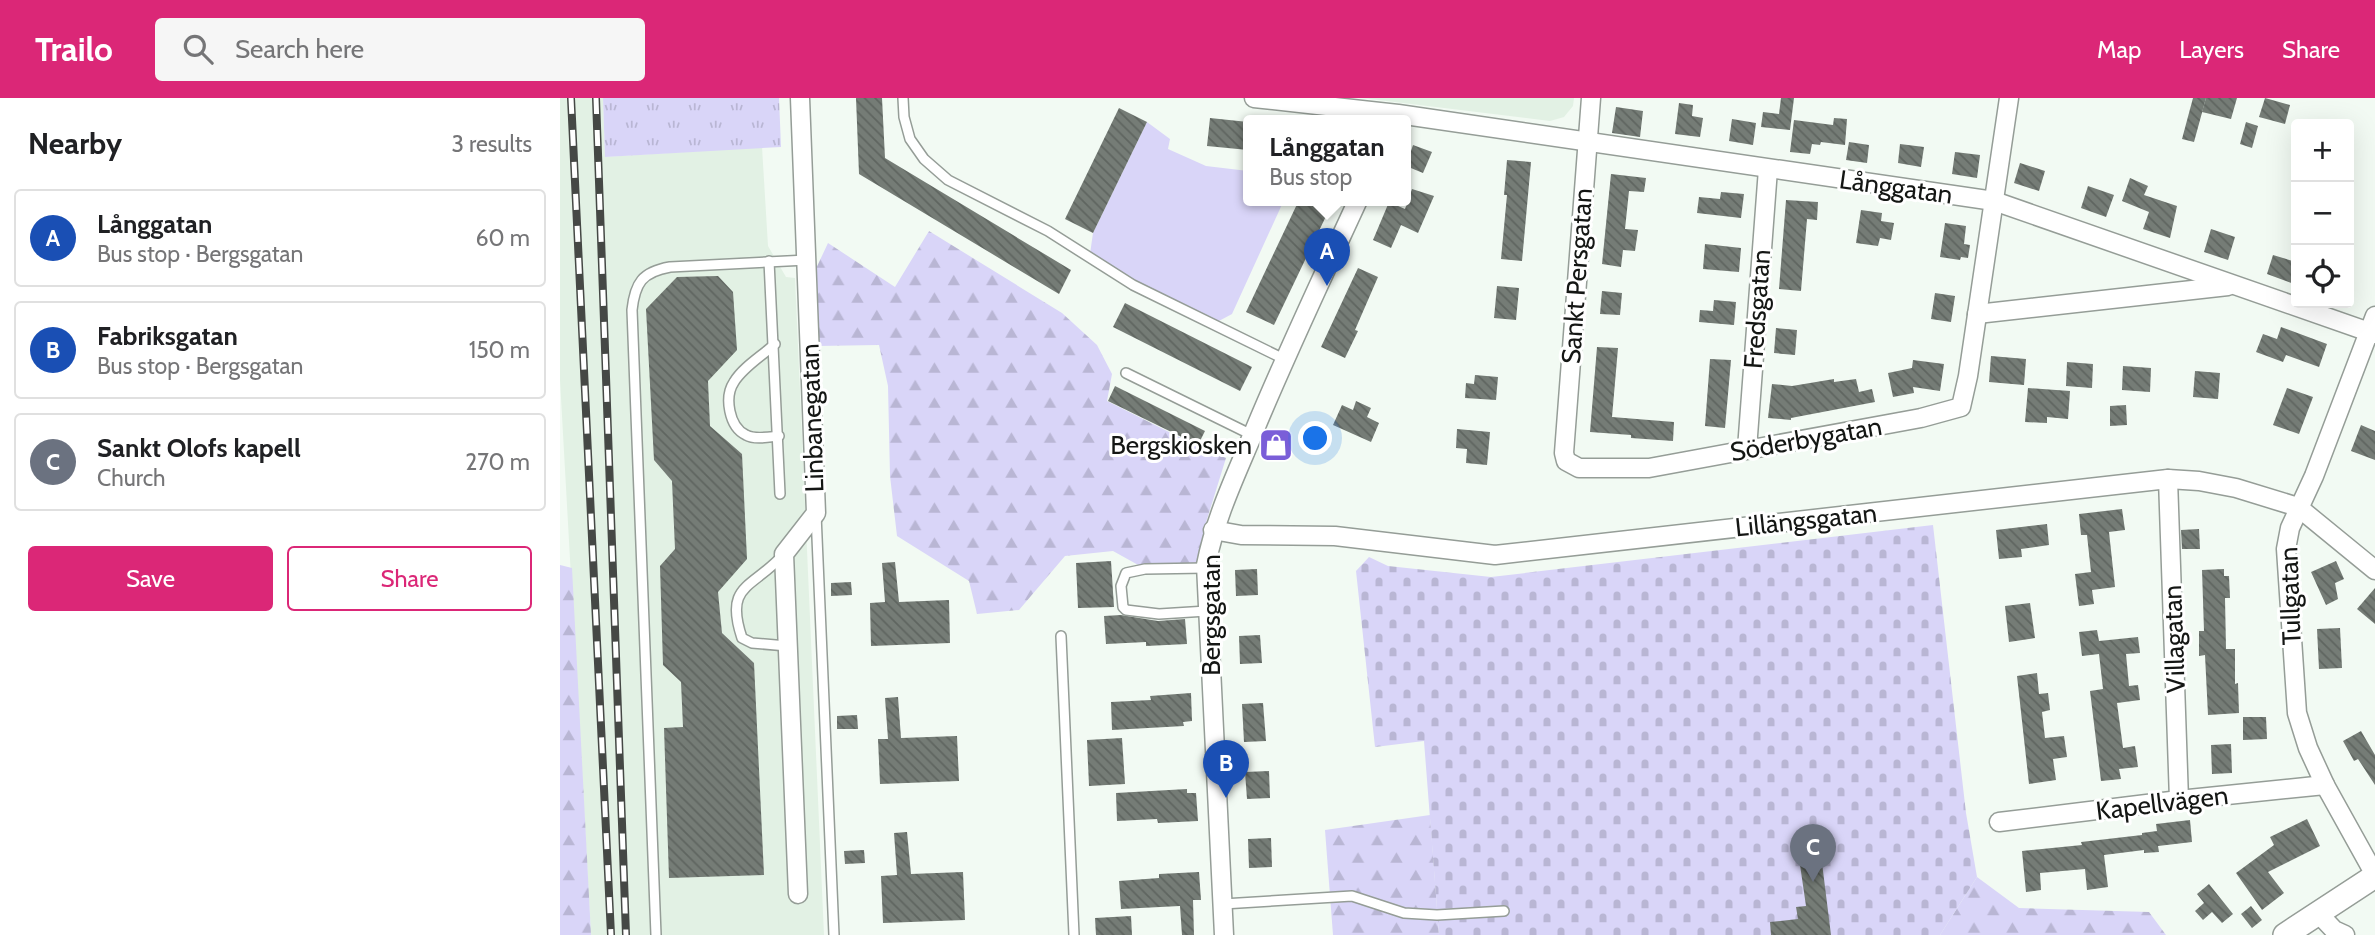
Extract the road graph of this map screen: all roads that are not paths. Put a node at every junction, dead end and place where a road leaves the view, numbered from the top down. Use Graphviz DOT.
graph roads {
  1 [pos="800,98"];
  2 [pos="903,98"];
  3 [pos="1254,98"];
  4 [pos="1591,98"];
  5 [pos="2010,98"];
  6 [pos="1382,115"];
  7 [pos="1411,119"];
  8 [pos="1587,141"];
  9 [pos="1768,169"];
  10 [pos="1994,201"];
  11 [pos="1355,206"];
  12 [pos="807,260"];
  13 [pos="769,261"];
  14 [pos="2234,285"];
  15 [pos="1977,314"];
  16 [pos="2373,327"];
  17 [pos="775,344"];
  18 [pos="1284,359"];
  19 [pos="1126,373"];
  20 [pos="1252,435"];
  21 [pos="779,436"];
  22 [pos="1747,449"];
  23 [pos="1564,453"];
  24 [pos="2168,479"];
  25 [pos="780,494"];
  26 [pos="2298,508"];
  27 [pos="816,513"];
  28 [pos="1213,530"];
  29 [pos="784,554"];
  30 [pos="1206,569"];
  31 [pos="2375,570"];
  32 [pos="1207,611"];
  33 [pos="1061,636"];
  34 [pos="788,646"];
  35 [pos="2325,785"];
  36 [pos="2179,800"];
  37 [pos="1999,822"];
  38 [pos="2375,876"];
  39 [pos="798,894"];
  40 [pos="1223,904"];
  41 [pos="1504,911"];
  42 [pos="2318,914"];
  43 [pos="656,935"];
  44 [pos="834,935"];
  45 [pos="1074,935"];
  46 [pos="1224,935"];
  47 [pos="2285,935"];
  48 [pos="2345,935"];
  1 -- 12 [label="street, Linbanegatan"];
  2 -- 18 [label="lane"];
  3 -- 6 [label="street, Långgatan"];
  4 -- 8 [label="street, Sankt Persgatan"];
  5 -- 10 [label="street"];
  7 -- 8 [label="street, Långgatan"];
  8 -- 9 [label="street, Långgatan"];
  8 -- 23 [label="street, Sankt Persgatan"];
  9 -- 10 [label="street, Långgatan"];
  9 -- 22 [label="street, Fredsgatan"];
  10 -- 14 [label="street, Långgatan"];
  10 -- 15 [label="street"];
  11 -- 18 [label="street, Bergsgatan"];
  12 -- 13 [label="lane"];
  12 -- 27 [label="street, Linbanegatan"];
  13 -- 17 [label="lane"];
  13 -- 43 [label="lane"];
  14 -- 15 [label="street, Långgatan"];
  14 -- 16 [label="street, Långgatan"];
  15 -- 22 [label="street, Söderbygatan"];
  16 -- 26 [label="street, Tullgatan"];
  17 -- 21 [label="lane"];
  17 -- 21 [label="lane"];
  18 -- 20 [label="street, Bergsgatan"];
  19 -- 20 [label="lane"];
  20 -- 28 [label="street, Bergsgatan"];
  21 -- 25 [label="lane"];
  22 -- 23 [label="street, Söderbygatan"];
  24 -- 26 [label="street, Lillängsgatan"];
  24 -- 28 [label="street, Lillängsgatan"];
  24 -- 36 [label="street, Villagatan"];
  26 -- 31 [label="street, Lillängsgatan"];
  26 -- 35 [label="street, Tullgatan"];
  27 -- 29 [label="street, Linbanegatan"];
  27 -- 44 [label="lane"];
  28 -- 30 [label="street, Bergsgatan"];
  29 -- 34 [label="street"];
  29 -- 34 [label="lane"];
  30 -- 32 [label="street, Bergsgatan"];
  30 -- 32 [label="lane"];
  32 -- 40 [label="street, Bergsgatan"];
  33 -- 45 [label="lane"];
  34 -- 39 [label="street"];
  35 -- 36 [label="street, Kapellvägen"];
  35 -- 38 [label="street, Tullgatan"];
  36 -- 37 [label="street, Kapellvägen"];
  38 -- 42 [label="street"];
  40 -- 41 [label="lane"];
  40 -- 46 [label="street, Bergsgatan"];
  42 -- 47 [label="street"];
  42 -- 48 [label="street"];
}
